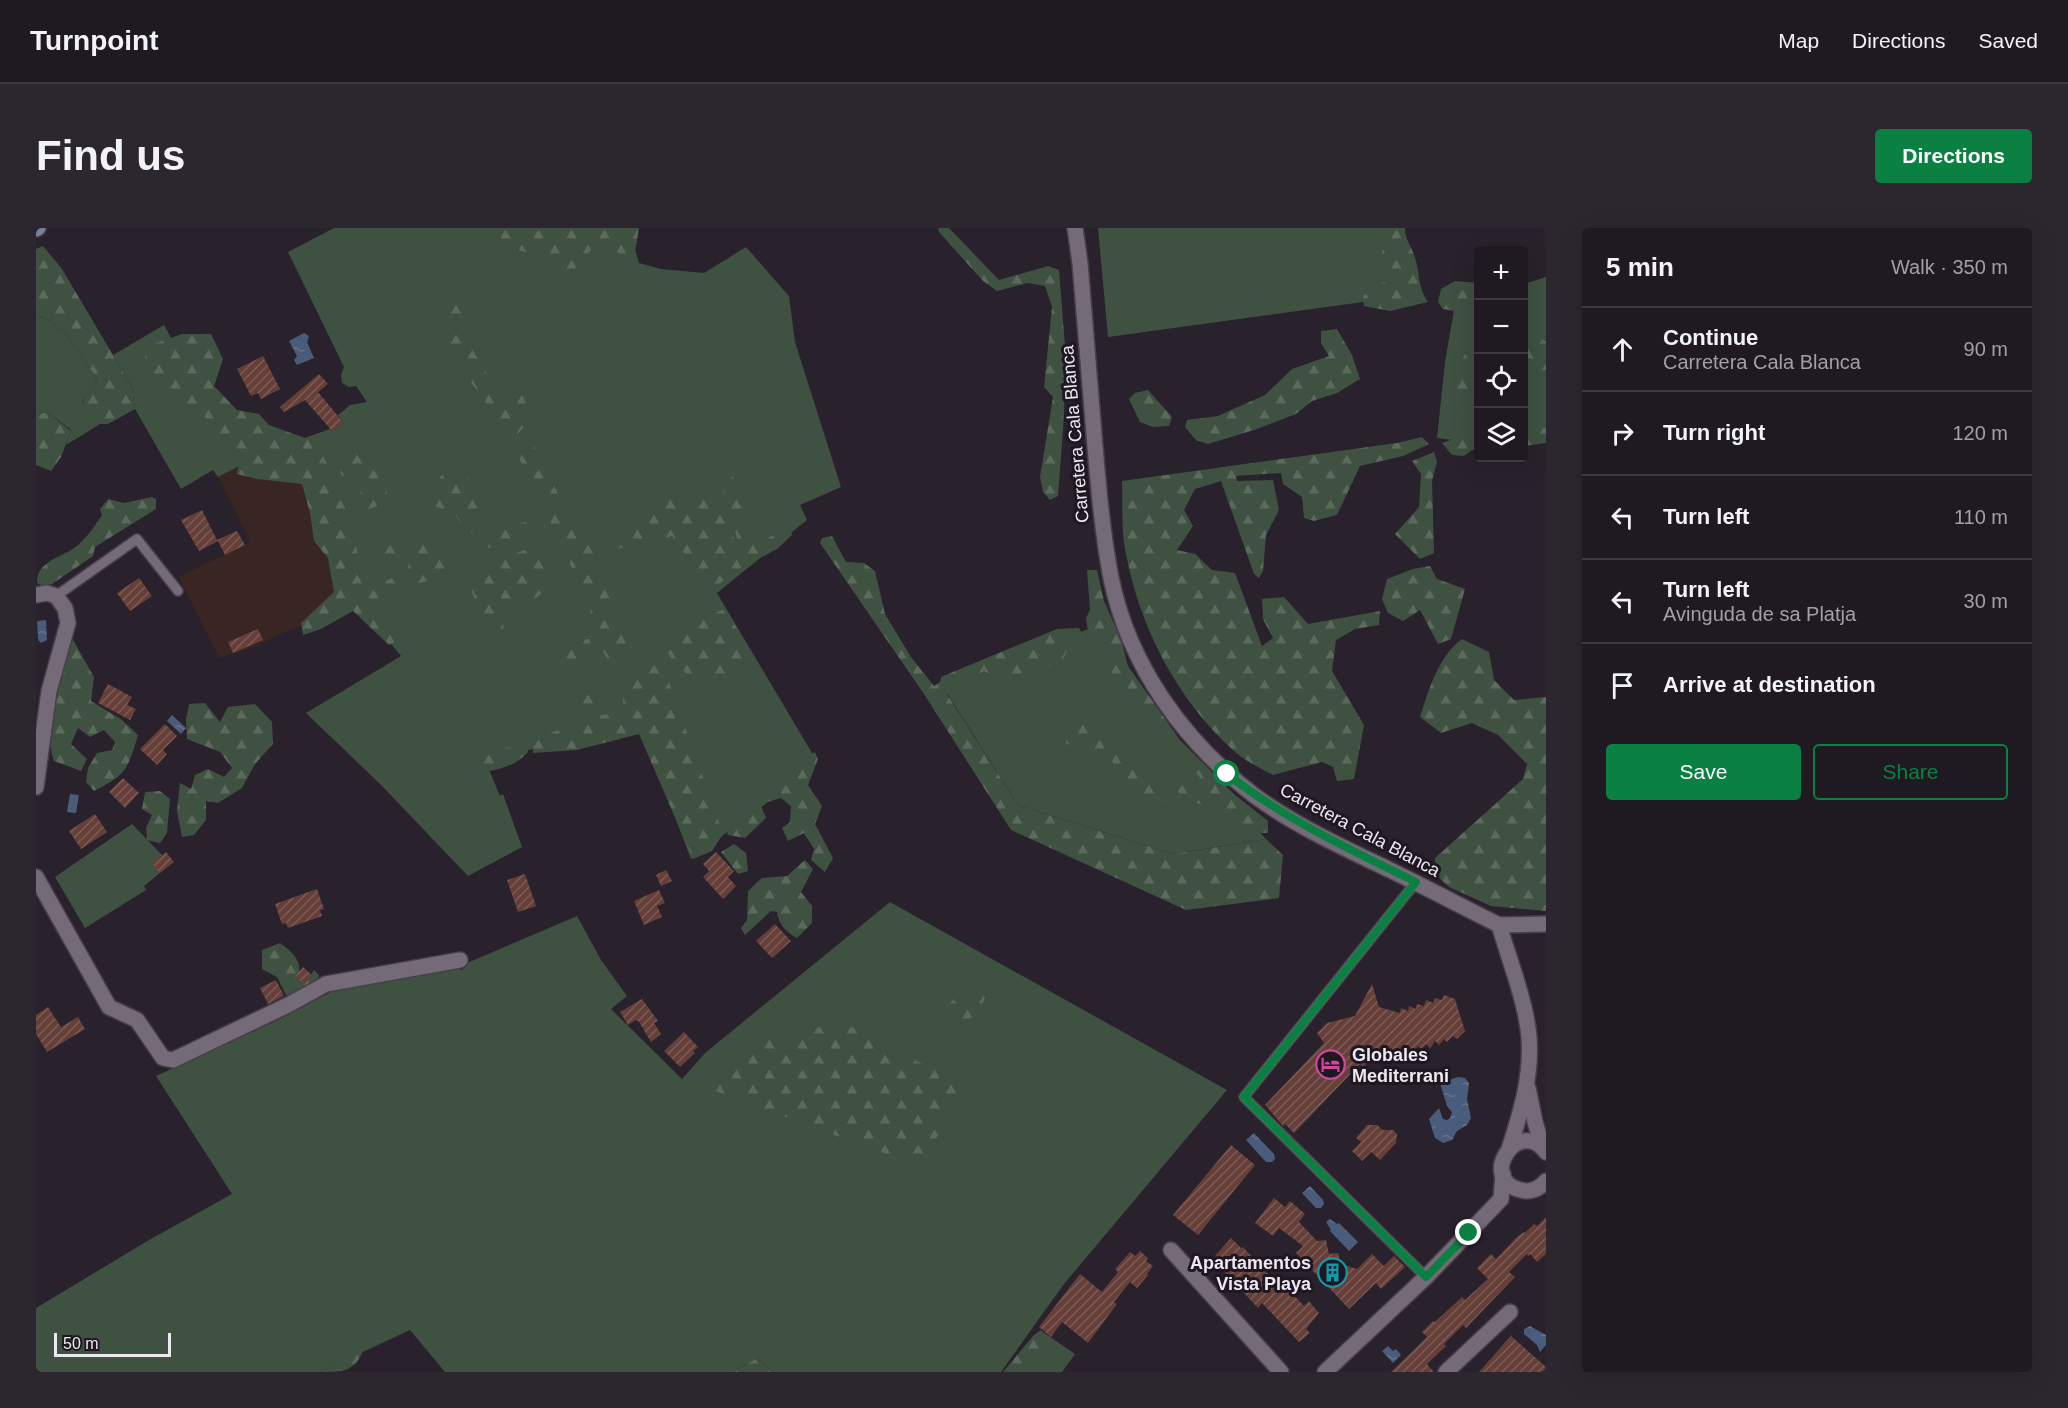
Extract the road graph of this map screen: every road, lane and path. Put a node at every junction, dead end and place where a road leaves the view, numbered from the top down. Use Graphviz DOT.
graph roads {
  1 [pos="1075,228"];
  2 [pos="178,591"];
  3 [pos="36,594"];
  4 [pos="56,596"];
  5 [pos="36,787"];
  6 [pos="36,877"];
  7 [pos="1416,882"];
  8 [pos="1546,924"];
  9 [pos="1499,926"];
  10 [pos="460,960"];
  11 [pos="1527,1085"];
  12 [pos="1509,1149"];
  13 [pos="1545,1150"];
  14 [pos="1503,1174"];
  15 [pos="1546,1181"];
  16 [pos="1171,1250"];
  17 [pos="1426,1277"];
  18 [pos="1510,1312"];
  19 [pos="1281,1372"];
  20 [pos="1325,1372"];
  21 [pos="1446,1372"];
  1 -- 7 [label="street, Carretera Cala Blanca"];
  2 -- 4 [label="lane"];
  3 -- 4 [label="street"];
  4 -- 5 [label="street"];
  6 -- 10 [label="street"];
  7 -- 9 [label="street, Carretera Cala Blanca"];
  7 -- 17 [label="lane"];
  8 -- 9 [label="street"];
  9 -- 11 [label="street"];
  11 -- 12 [label="street"];
  11 -- 13 [label="street"];
  12 -- 13 [label="street"];
  12 -- 14 [label="street"];
  14 -- 15 [label="street"];
  14 -- 17 [label="street"];
  16 -- 19 [label="street"];
  17 -- 20 [label="street"];
  18 -- 21 [label="street"];
}
